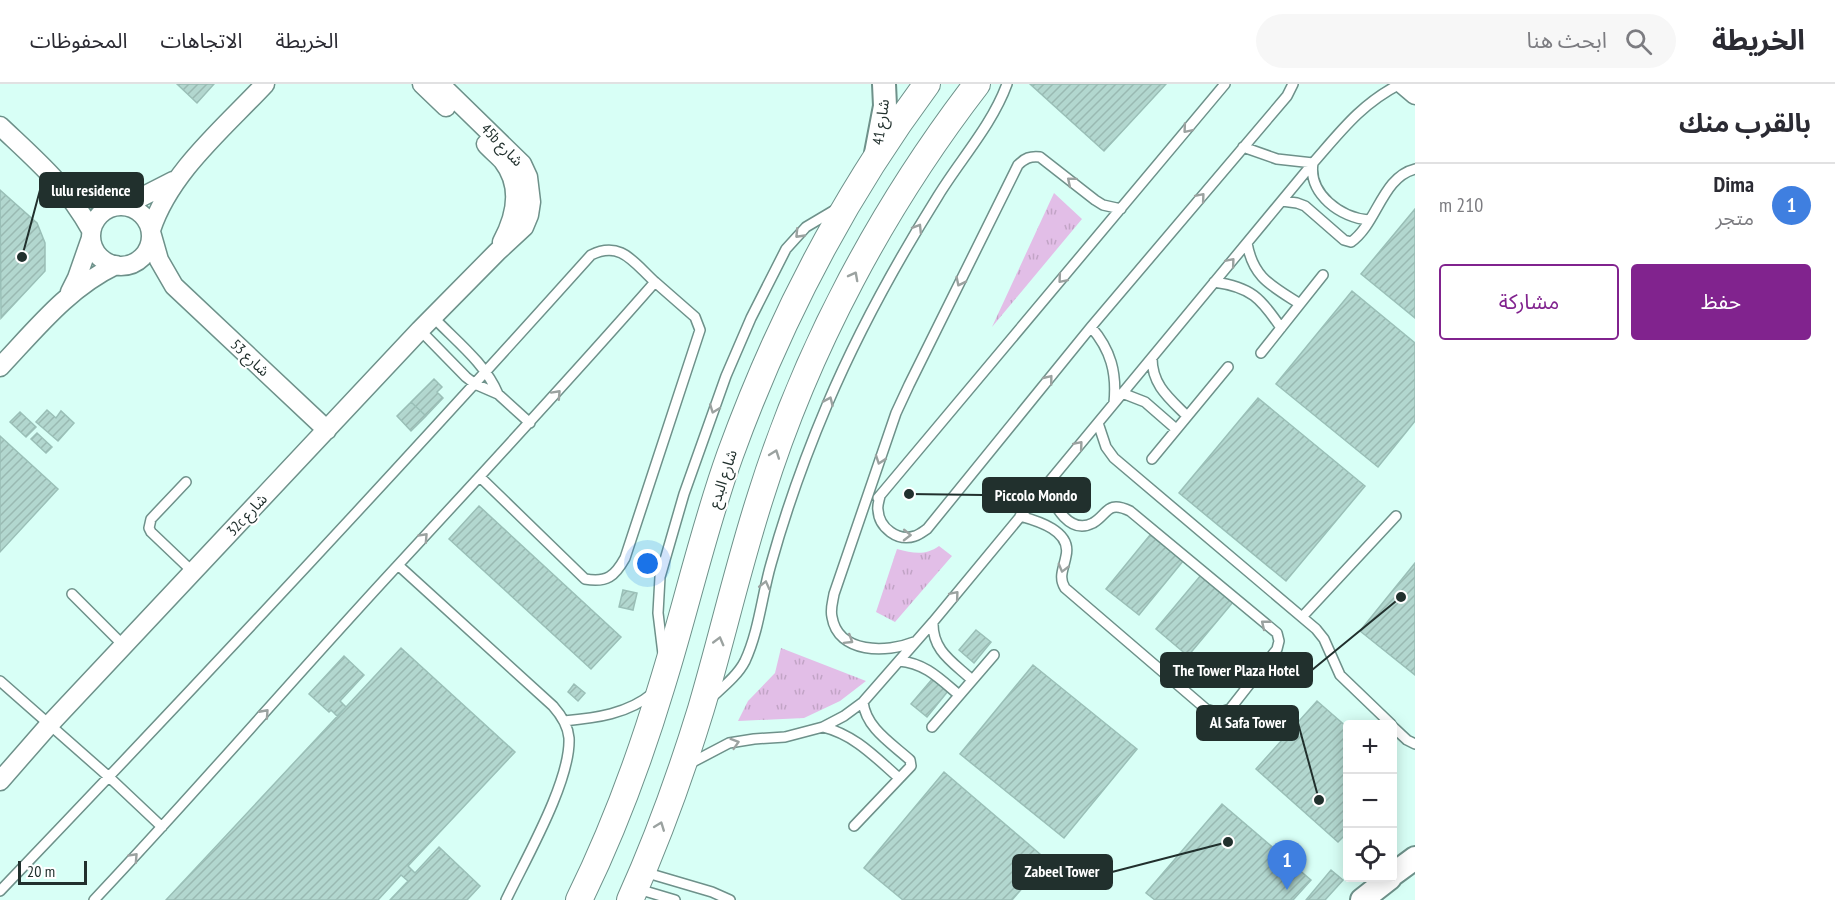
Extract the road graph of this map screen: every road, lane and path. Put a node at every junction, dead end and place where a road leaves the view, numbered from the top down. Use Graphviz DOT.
graph roads {
  1 [pos="265,84"];
  2 [pos="422,84"];
  3 [pos="440,84"];
  4 [pos="884,84"];
  5 [pos="927,84"];
  6 [pos="977,84"];
  7 [pos="1007,84"];
  8 [pos="1225,84"];
  9 [pos="1293,84"];
  10 [pos="1401,84"];
  11 [pos="1415,95"];
  12 [pos="0,126"];
  13 [pos="1243,147"];
  14 [pos="874,160"];
  15 [pos="1313,163"];
  16 [pos="1415,169"];
  17 [pos="56,178"];
  18 [pos="177,178"];
  19 [pos="1282,201"];
  20 [pos="121,206"];
  21 [pos="1121,209"];
  22 [pos="1370,220"];
  23 [pos="151,231"];
  24 [pos="91,234"];
  25 [pos="1247,243"];
  26 [pos="497,252"];
  27 [pos="118,266"];
  28 [pos="1323,275"];
  29 [pos="655,282"];
  30 [pos="1214,282"];
  31 [pos="174,286"];
  32 [pos="67,296"];
  33 [pos="1300,304"];
  34 [pos="433,317"];
  35 [pos="1091,327"];
  36 [pos="1281,328"];
  37 [pos="420,330"];
  38 [pos="1261,353"];
  39 [pos="1152,358"];
  40 [pos="0,367"];
  41 [pos="1228,367"];
  42 [pos="486,372"];
  43 [pos="475,384"];
  44 [pos="1122,393"];
  45 [pos="498,394"];
  46 [pos="1114,403"];
  47 [pos="1187,416"];
  48 [pos="530,423"];
  49 [pos="1098,423"];
  50 [pos="1176,429"];
  51 [pos="327,430"];
  52 [pos="1152,459"];
  53 [pos="480,477"];
  54 [pos="186,482"];
  55 [pos="1045,486"];
  56 [pos="880,496"];
  57 [pos="862,511"];
  58 [pos="1020,516"];
  59 [pos="1396,516"];
  60 [pos="398,565"];
  61 [pos="193,572"];
  62 [pos="72,594"];
  63 [pos="1302,617"];
  64 [pos="933,622"];
  65 [pos="917,640"];
  66 [pos="124,646"];
  67 [pos="994,655"];
  68 [pos="899,661"];
  69 [pos="664,680"];
  70 [pos="972,680"];
  71 [pos="0,681"];
  72 [pos="959,695"];
  73 [pos="863,702"];
  74 [pos="701,708"];
  75 [pos="1387,720"];
  76 [pos="564,721"];
  77 [pos="50,725"];
  78 [pos="823,727"];
  79 [pos="932,727"];
  80 [pos="1397,730"];
  81 [pos="1415,744"];
  82 [pos="682,768"];
  83 [pos="2,775"];
  84 [pos="109,777"];
  85 [pos="899,778"];
  86 [pos="854,826"];
  87 [pos="162,827"];
  88 [pos="1415,858"];
  89 [pos="1397,872"];
  90 [pos="1384,882"];
  91 [pos="636,887"];
  92 [pos="0,891"];
  93 [pos="94,900"];
  94 [pos="506,900"];
  95 [pos="579,900"];
  96 [pos="675,900"];
  97 [pos="730,900"];
  98 [pos="1362,900"];
  1 -- 18 [label="street"];
  2 -- 26 [label="street, 45b شارع"];
  3 -- 26 [label="street, 45b شارع"];
  4 -- 14 [label="street, شارع 41"];
  5 -- 14 [label="main road, شارع البدع"];
  74 -- 6 [label="main road, one-way"];
  74 -- 7 [label="lane, one-way"];
  8 -- 21 [label="lane, one-way"];
  9 -- 13 [label="lane"];
  10 -- 11 [label="street"];
  10 -- 15 [label="lane"];
  12 -- 17 [label="street"];
  13 -- 15 [label="lane"];
  35 -- 13 [label="lane, one-way"];
  14 -- 69 [label="main road, شارع البدع, one-way"];
  15 -- 19 [label="lane"];
  15 -- 22 [label="lane"];
  16 -- 22 [label="lane"];
  17 -- 20 [label="street"];
  17 -- 24 [label="street"];
  18 -- 20 [label="street"];
  18 -- 23 [label="street"];
  19 -- 22 [label="lane"];
  19 -- 25 [label="lane"];
  20 -- 23 [label="street"];
  20 -- 24 [label="street"];
  21 -- 56 [label="lane, one-way"];
  21 -- 57 [label="lane, one-way"];
  23 -- 27 [label="street"];
  23 -- 31 [label="street, شارع 53"];
  24 -- 27 [label="street"];
  24 -- 32 [label="street"];
  30 -- 25 [label="lane, one-way"];
  25 -- 33 [label="lane"];
  26 -- 34 [label="street, 32c شارع"];
  27 -- 31 [label="street, شارع 53"];
  27 -- 32 [label="street"];
  28 -- 33 [label="lane"];
  29 -- 42 [label="lane"];
  48 -- 29 [label="lane, one-way"];
  29 -- 53 [label="lane"];
  30 -- 36 [label="lane"];
  30 -- 39 [label="lane"];
  31 -- 51 [label="street, شارع 53"];
  32 -- 40 [label="street"];
  33 -- 36 [label="lane"];
  34 -- 37 [label="street, 32c شارع"];
  34 -- 42 [label="lane"];
  35 -- 46 [label="lane"];
  56 -- 35 [label="lane, one-way"];
  36 -- 38 [label="lane"];
  37 -- 43 [label="lane"];
  37 -- 51 [label="street, 32c شارع"];
  39 -- 44 [label="lane"];
  39 -- 47 [label="lane"];
  41 -- 47 [label="lane"];
  42 -- 43 [label="lane"];
  42 -- 45 [label="lane"];
  43 -- 45 [label="lane"];
  43 -- 84 [label="lane"];
  44 -- 46 [label="lane"];
  44 -- 50 [label="lane"];
  45 -- 48 [label="lane"];
  46 -- 49 [label="lane"];
  47 -- 50 [label="lane"];
  48 -- 53 [label="lane"];
  55 -- 49 [label="lane, one-way"];
  49 -- 63 [label="lane"];
  50 -- 52 [label="lane"];
  51 -- 61 [label="street, 32c شارع"];
  60 -- 53 [label="lane, one-way"];
  54 -- 61 [label="lane"];
  55 -- 58 [label="lane"];
  58 -- 55 [label="lane, one-way"];
  56 -- 57 [label="lane"];
  57 -- 65 [label="lane, one-way"];
  64 -- 58 [label="lane, one-way"];
  59 -- 63 [label="lane"];
  60 -- 76 [label="lane"];
  87 -- 60 [label="lane, one-way"];
  61 -- 66 [label="street, 32c شارع"];
  62 -- 66 [label="lane"];
  63 -- 75 [label="lane"];
  64 -- 65 [label="lane"];
  64 -- 70 [label="lane"];
  65 -- 68 [label="lane"];
  66 -- 77 [label="street, 32c شارع"];
  67 -- 70 [label="lane"];
  68 -- 72 [label="lane"];
  68 -- 73 [label="lane"];
  69 -- 76 [label="lane"];
  69 -- 95 [label="main road, شارع البدع"];
  70 -- 72 [label="lane"];
  71 -- 77 [label="lane"];
  72 -- 79 [label="lane"];
  73 -- 78 [label="lane"];
  73 -- 85 [label="lane"];
  74 -- 82 [label="main road"];
  76 -- 94 [label="lane"];
  77 -- 83 [label="street, 32c شارع"];
  77 -- 84 [label="lane"];
  82 -- 78 [label="lane, one-way"];
  78 -- 85 [label="lane"];
  80 -- 81 [label="lane"];
  91 -- 82 [label="main road, one-way"];
  84 -- 87 [label="lane"];
  84 -- 92 [label="lane"];
  85 -- 86 [label="lane"];
  93 -- 87 [label="lane, one-way"];
  88 -- 89 [label="street"];
  90 -- 98 [label="street"];
  91 -- 96 [label="lane"];
  91 -- 97 [label="lane"];
}
